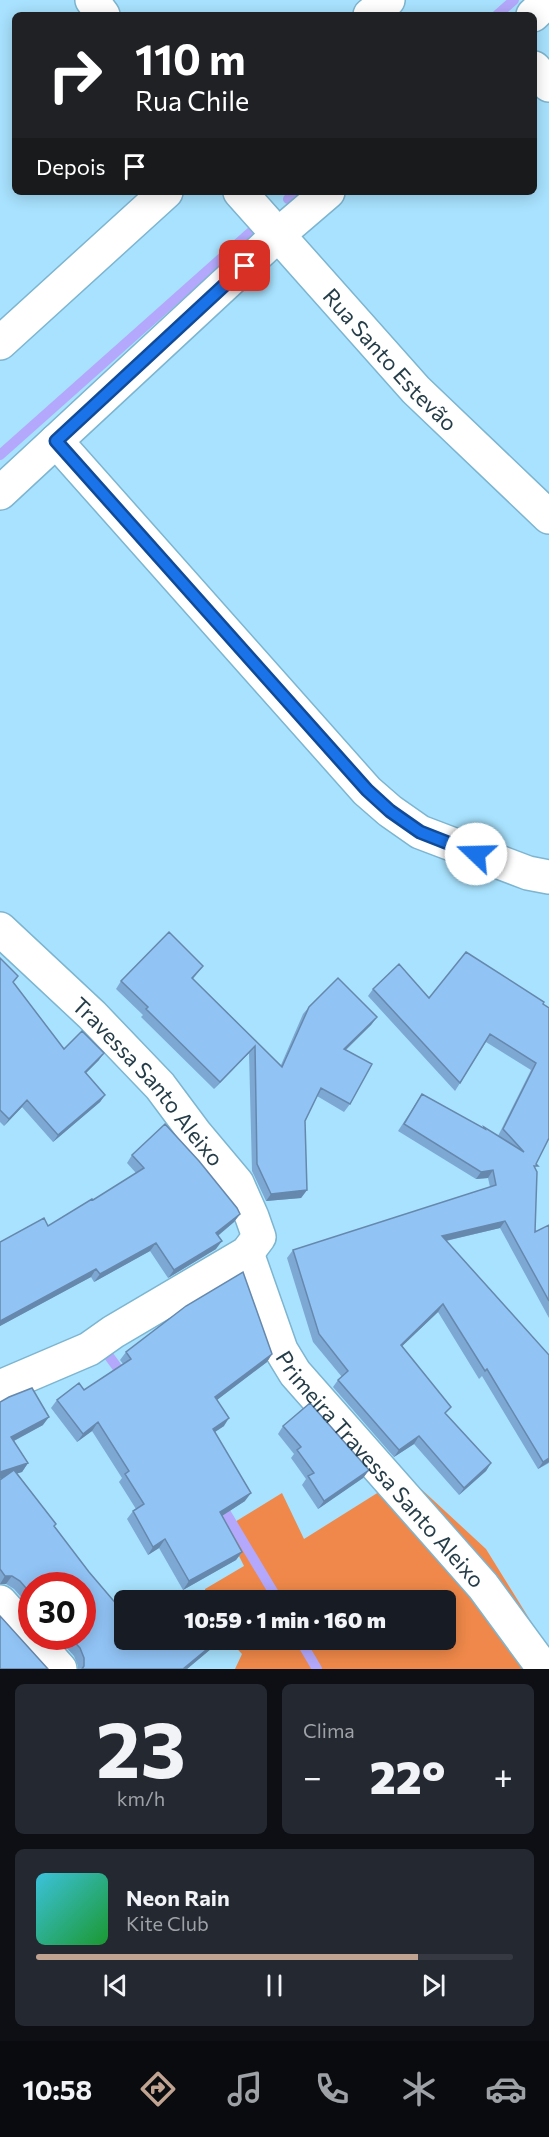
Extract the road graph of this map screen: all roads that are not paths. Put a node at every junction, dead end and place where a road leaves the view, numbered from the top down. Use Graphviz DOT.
graph roads {
  1 [pos="388,0"];
  2 [pos="549,0"];
  3 [pos="374,12"];
  4 [pos="536,12"];
  5 [pos="537,72"];
  6 [pos="549,86"];
  7 [pos="163,195"];
  8 [pos="243,195"];
  9 [pos="324,195"];
  10 [pos="279,234"];
  11 [pos="0,344"];
  12 [pos="56,441"];
  13 [pos="0,493"];
  14 [pos="549,517"];
  15 [pos="549,878"];
  16 [pos="0,929"];
  17 [pos="247,1253"];
  18 [pos="0,1387"];
  19 [pos="0,1602"];
  20 [pos="60,1669"];
  21 [pos="544,1669"];
  1 -- 3 [label="street"];
  2 -- 4 [label="street"];
  5 -- 6 [label="street"];
  7 -- 11 [label="street"];
  8 -- 10 [label="street, Rua Santo Estevão"];
  9 -- 10 [label="street"];
  10 -- 12 [label="street"];
  10 -- 14 [label="street, Rua Santo Estevão"];
  12 -- 13 [label="street"];
  12 -- 15 [label="street"];
  16 -- 17 [label="street, Travessa Santo Aleixo"];
  17 -- 18 [label="street"];
  17 -- 21 [label="street, Primeira Travessa Santo Aleixo"];
  19 -- 20 [label="street"];
}
